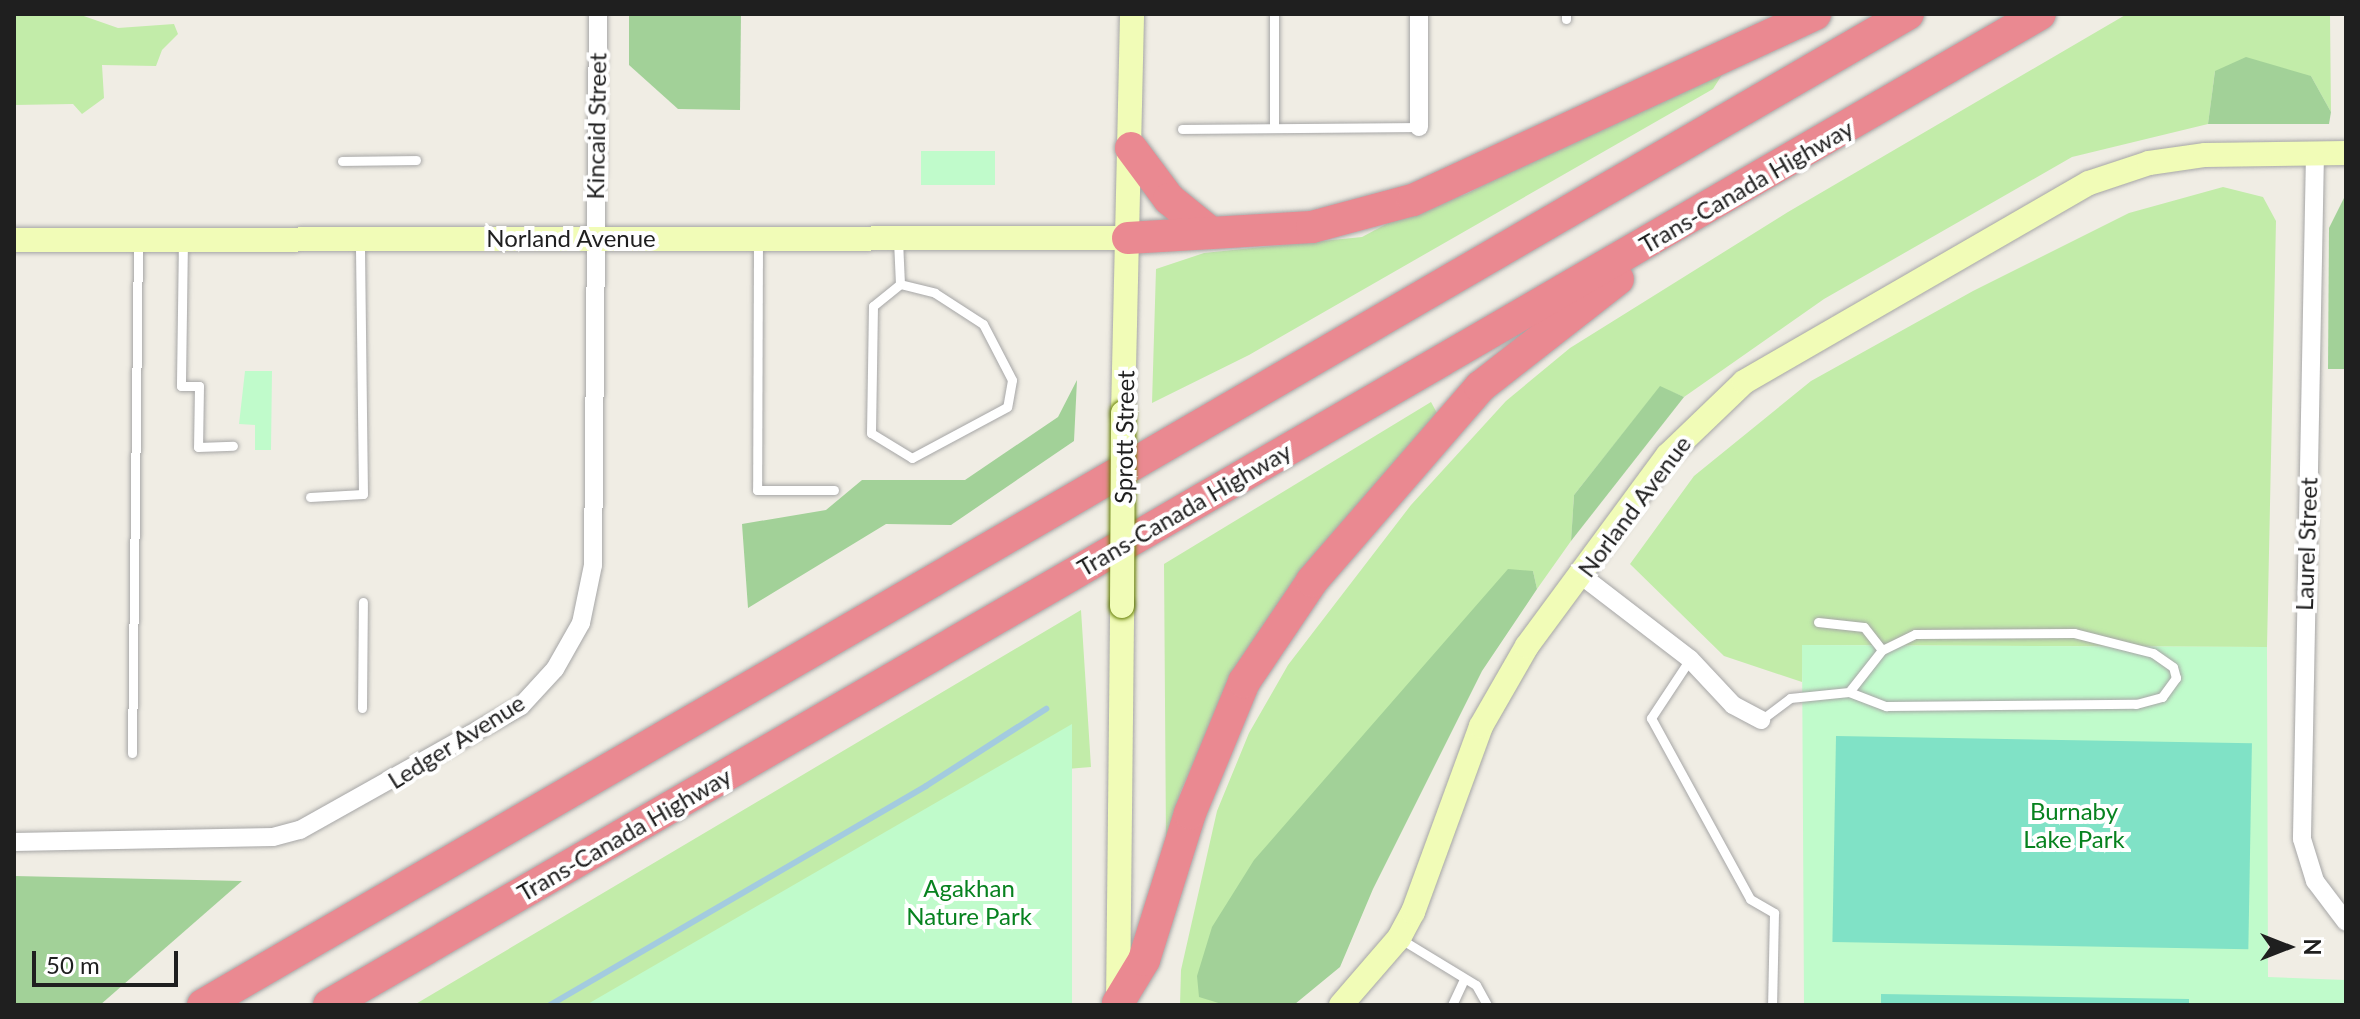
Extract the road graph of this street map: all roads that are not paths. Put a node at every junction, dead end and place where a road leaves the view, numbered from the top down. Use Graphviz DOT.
graph roads {
  1 [pos="598,14"];
  2 [pos="1132,14"];
  3 [pos="1274,14"];
  4 [pos="1419,14"];
  5 [pos="1815,14"];
  6 [pos="1908,14"];
  7 [pos="2040,14"];
  8 [pos="1419,127"];
  9 [pos="1274,128"];
  10 [pos="1182,129"];
  11 [pos="1131,148"];
  12 [pos="2315,153"];
  13 [pos="2346,153"];
  14 [pos="416,160"];
  15 [pos="342,161"];
  16 [pos="1676,228"];
  17 [pos="1211,233"];
  18 [pos="898,237"];
  19 [pos="360,238"];
  20 [pos="595,238"];
  21 [pos="758,238"];
  22 [pos="1128,238"];
  23 [pos="138,239"];
  24 [pos="183,239"];
  25 [pos="14,240"];
  26 [pos="900,284"];
  27 [pos="233,446"];
  28 [pos="834,490"];
  29 [pos="310,497"];
  30 [pos="1582,576"];
  31 [pos="363,602"];
  32 [pos="1818,622"];
  33 [pos="1882,650"];
  34 [pos="1690,659"];
  35 [pos="1849,692"];
  36 [pos="362,708"];
  37 [pos="1761,720"];
  38 [pos="132,753"];
  39 [pos="14,842"];
  40 [pos="2346,922"];
  41 [pos="1399,938"];
  42 [pos="1464,979"];
  43 [pos="1118,1004"];
  44 [pos="203,1005"];
  45 [pos="329,1005"];
  46 [pos="1341,1005"];
  47 [pos="1452,1005"];
  48 [pos="1487,1005"];
  49 [pos="1772,1005"];
  1 -- 20 [label="street, Kincaid Street"];
  2 -- 11 [label="main road, Sprott Street"];
  3 -- 9 [label="lane"];
  4 -- 8 [label="street"];
  5 -- 17 [label="highway"];
  6 -- 44 [label="highway"];
  7 -- 16 [label="highway, Trans-Canada Highway"];
  8 -- 9 [label="lane"];
  9 -- 10 [label="lane"];
  11 -- 17 [label="highway"];
  11 -- 22 [label="main road, Sprott Street"];
  12 -- 13 [label="main road, Norland Avenue"];
  12 -- 30 [label="main road, Norland Avenue"];
  12 -- 40 [label="street, Laurel Street"];
  14 -- 15 [label="lane"];
  16 -- 43 [label="highway"];
  16 -- 45 [label="highway, Trans-Canada Highway"];
  17 -- 22 [label="highway"];
  18 -- 21 [label="main road, Norland Avenue"];
  18 -- 22 [label="main road, Norland Avenue"];
  18 -- 26 [label="lane"];
  19 -- 20 [label="main road, Norland Avenue"];
  19 -- 24 [label="main road, Norland Avenue"];
  19 -- 29 [label="lane"];
  20 -- 21 [label="main road, Norland Avenue"];
  20 -- 39 [label="street, Ledger Avenue"];
  21 -- 28 [label="lane"];
  22 -- 43 [label="main road, Sprott Street, bridge"];
  23 -- 24 [label="main road, Norland Avenue"];
  23 -- 25 [label="main road, Norland Avenue"];
  23 -- 38 [label="lane"];
  24 -- 27 [label="lane"];
  26 -- 26 [label="lane"];
  30 -- 34 [label="street"];
  30 -- 41 [label="main road, Norland Avenue"];
  31 -- 36 [label="lane"];
  32 -- 33 [label="lane"];
  33 -- 35 [label="lane"];
  33 -- 35 [label="lane"];
  34 -- 37 [label="street"];
  34 -- 49 [label="lane"];
  35 -- 37 [label="lane"];
  41 -- 42 [label="lane"];
  41 -- 46 [label="main road, Norland Avenue"];
  42 -- 47 [label="lane"];
  42 -- 48 [label="lane"];
}
